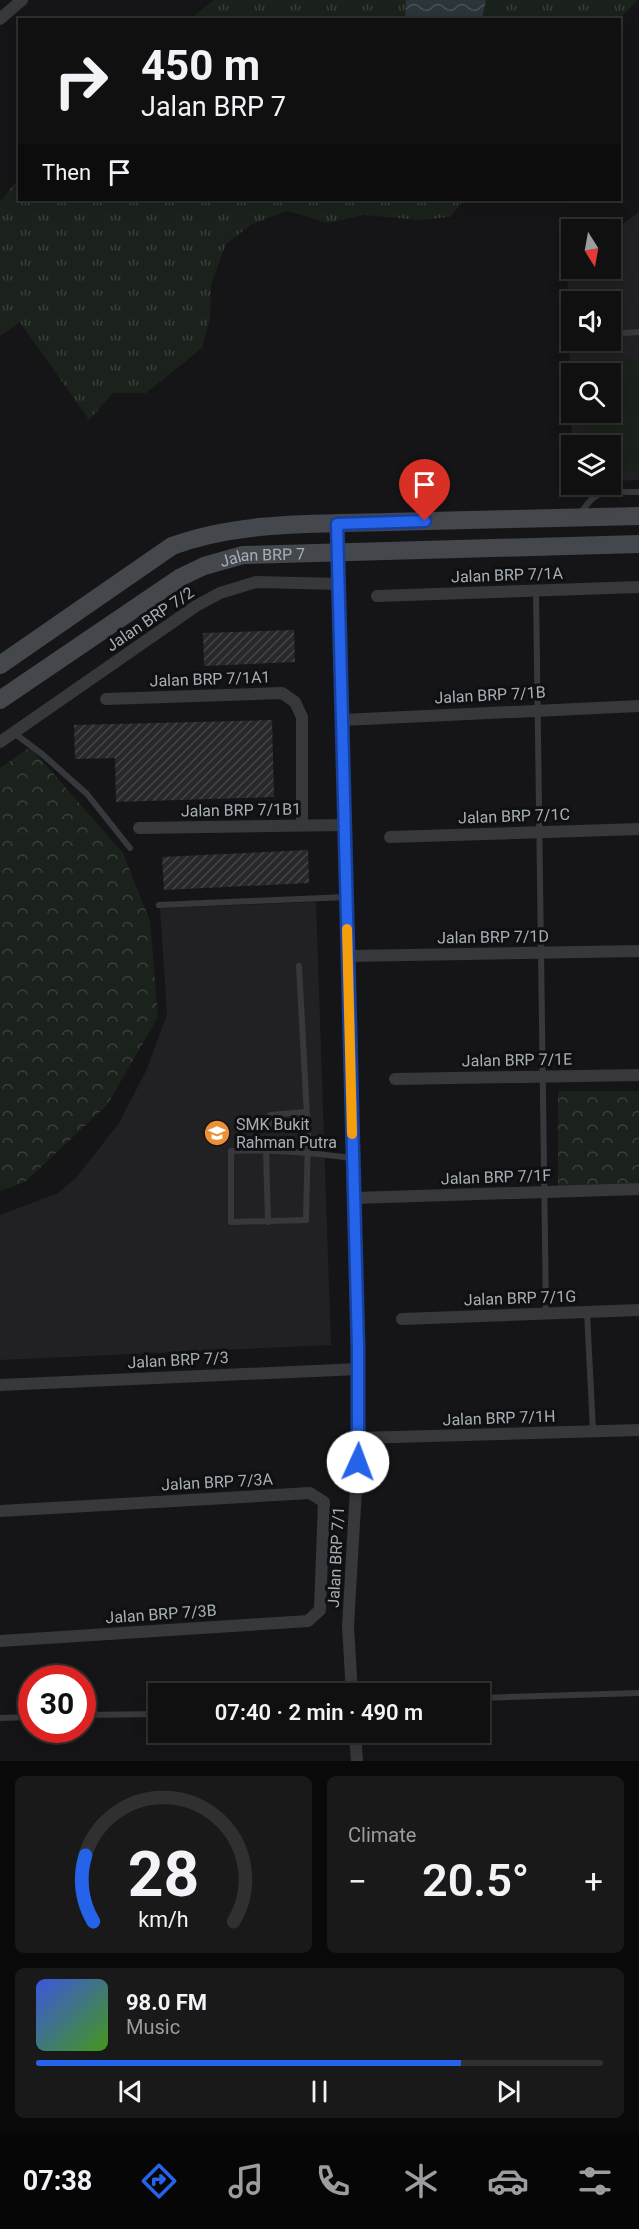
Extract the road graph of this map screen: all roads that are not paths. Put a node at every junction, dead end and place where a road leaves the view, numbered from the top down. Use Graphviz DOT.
graph roads {
  1 [pos="22,0"];
  2 [pos="0,19"];
  3 [pos="639,332"];
  4 [pos="621,333"];
  5 [pos="639,492"];
  6 [pos="639,516"];
  7 [pos="578,517"];
  8 [pos="337,524"];
  9 [pos="639,543"];
  10 [pos="338,553"];
  11 [pos="339,584"];
  12 [pos="639,587"];
  13 [pos="536,590"];
  14 [pos="377,596"];
  15 [pos="0,665"];
  16 [pos="106,699"];
  17 [pos="0,700"];
  18 [pos="639,706"];
  19 [pos="538,709"];
  20 [pos="342,720"];
  21 [pos="14,733"];
  22 [pos="0,742"];
  23 [pos="302,825"];
  24 [pos="345,825"];
  25 [pos="139,828"];
  26 [pos="639,829"];
  27 [pos="539,832"];
  28 [pos="390,837"];
  29 [pos="130,848"];
  30 [pos="346,897"];
  31 [pos="159,905"];
  32 [pos="639,951"];
  33 [pos="541,953"];
  34 [pos="348,957"];
  35 [pos="299,966"];
  36 [pos="639,1075"];
  37 [pos="543,1077"];
  38 [pos="395,1079"];
  39 [pos="306,1112"];
  40 [pos="270,1129"];
  41 [pos="266,1149"];
  42 [pos="306,1152"];
  43 [pos="353,1158"];
  44 [pos="639,1189"];
  45 [pos="544,1192"];
  46 [pos="354,1198"];
  47 [pos="268,1222"];
  48 [pos="639,1310"];
  49 [pos="587,1312"];
  50 [pos="546,1314"];
  51 [pos="402,1319"];
  52 [pos="358,1369"];
  53 [pos="0,1385"];
  54 [pos="639,1430"];
  55 [pos="593,1431"];
  56 [pos="359,1438"];
  57 [pos="0,1511"];
  58 [pos="320,1610"];
  59 [pos="0,1641"];
  60 [pos="351,1683"];
  61 [pos="639,1693"];
  62 [pos="490,1698"];
  63 [pos="148,1714"];
  64 [pos="96,1715"];
  65 [pos="18,1717"];
  66 [pos="0,1718"];
  67 [pos="356,1743"];
  68 [pos="357,1761"];
  1 -- 2 [label="street"];
  3 -- 4 [label="lane"];
  5 -- 7 [label="lane"];
  6 -- 7 [label="main road, Jalan BRP 7"];
  7 -- 8 [label="main road, Jalan BRP 7"];
  8 -- 10 [label="street, Jalan BRP 7/1"];
  8 -- 15 [label="main road, Jalan BRP 7"];
  9 -- 10 [label="main road, Jalan BRP 7"];
  10 -- 11 [label="street, Jalan BRP 7/1"];
  10 -- 17 [label="main road, Jalan BRP 7"];
  11 -- 20 [label="street, Jalan BRP 7/1"];
  11 -- 21 [label="street, Jalan BRP 7/2"];
  12 -- 13 [label="street, Jalan BRP 7/1A"];
  13 -- 14 [label="street, Jalan BRP 7/1A"];
  13 -- 19 [label="lane"];
  16 -- 23 [label="street, Jalan BRP 7/1A1"];
  18 -- 19 [label="street, Jalan BRP 7/1B"];
  19 -- 20 [label="street, Jalan BRP 7/1B"];
  19 -- 27 [label="lane"];
  20 -- 24 [label="street, Jalan BRP 7/1"];
  21 -- 22 [label="street, Jalan BRP 7/2"];
  21 -- 29 [label="lane"];
  23 -- 24 [label="street, Jalan BRP 7/1B1"];
  23 -- 25 [label="street, Jalan BRP 7/1B1"];
  24 -- 30 [label="street, Jalan BRP 7/1"];
  26 -- 27 [label="street, Jalan BRP 7/1C"];
  27 -- 28 [label="street, Jalan BRP 7/1C"];
  27 -- 33 [label="lane"];
  30 -- 31 [label="lane"];
  30 -- 34 [label="street, Jalan BRP 7/1"];
  32 -- 33 [label="street, Jalan BRP 7/1D"];
  33 -- 34 [label="street, Jalan BRP 7/1D"];
  33 -- 37 [label="lane"];
  34 -- 43 [label="street, Jalan BRP 7/1"];
  35 -- 39 [label="lane"];
  36 -- 37 [label="street, Jalan BRP 7/1E"];
  37 -- 38 [label="street, Jalan BRP 7/1E"];
  37 -- 45 [label="lane"];
  39 -- 40 [label="lane"];
  39 -- 42 [label="lane"];
  41 -- 42 [label="lane"];
  41 -- 47 [label="lane"];
  41 -- 47 [label="lane"];
  42 -- 43 [label="lane"];
  42 -- 47 [label="lane"];
  43 -- 46 [label="street, Jalan BRP 7/1"];
  44 -- 45 [label="street, Jalan BRP 7/1F"];
  45 -- 46 [label="street, Jalan BRP 7/1F"];
  45 -- 50 [label="lane"];
  46 -- 52 [label="street, Jalan BRP 7/1"];
  48 -- 49 [label="street, Jalan BRP 7/1G"];
  49 -- 50 [label="street, Jalan BRP 7/1G"];
  49 -- 55 [label="lane"];
  50 -- 51 [label="street, Jalan BRP 7/1G"];
  52 -- 53 [label="street, Jalan BRP 7/3"];
  52 -- 56 [label="street, Jalan BRP 7/1"];
  54 -- 55 [label="street, Jalan BRP 7/1H"];
  55 -- 56 [label="street, Jalan BRP 7/1H"];
  56 -- 60 [label="street, Jalan BRP 7/1"];
  57 -- 58 [label="street, Jalan BRP 7/3A"];
  58 -- 59 [label="street, Jalan BRP 7/3B"];
  61 -- 62 [label="lane"];
  63 -- 64 [label="lane"];
  65 -- 66 [label="lane"];
  67 -- 68 [label="street"];
}
